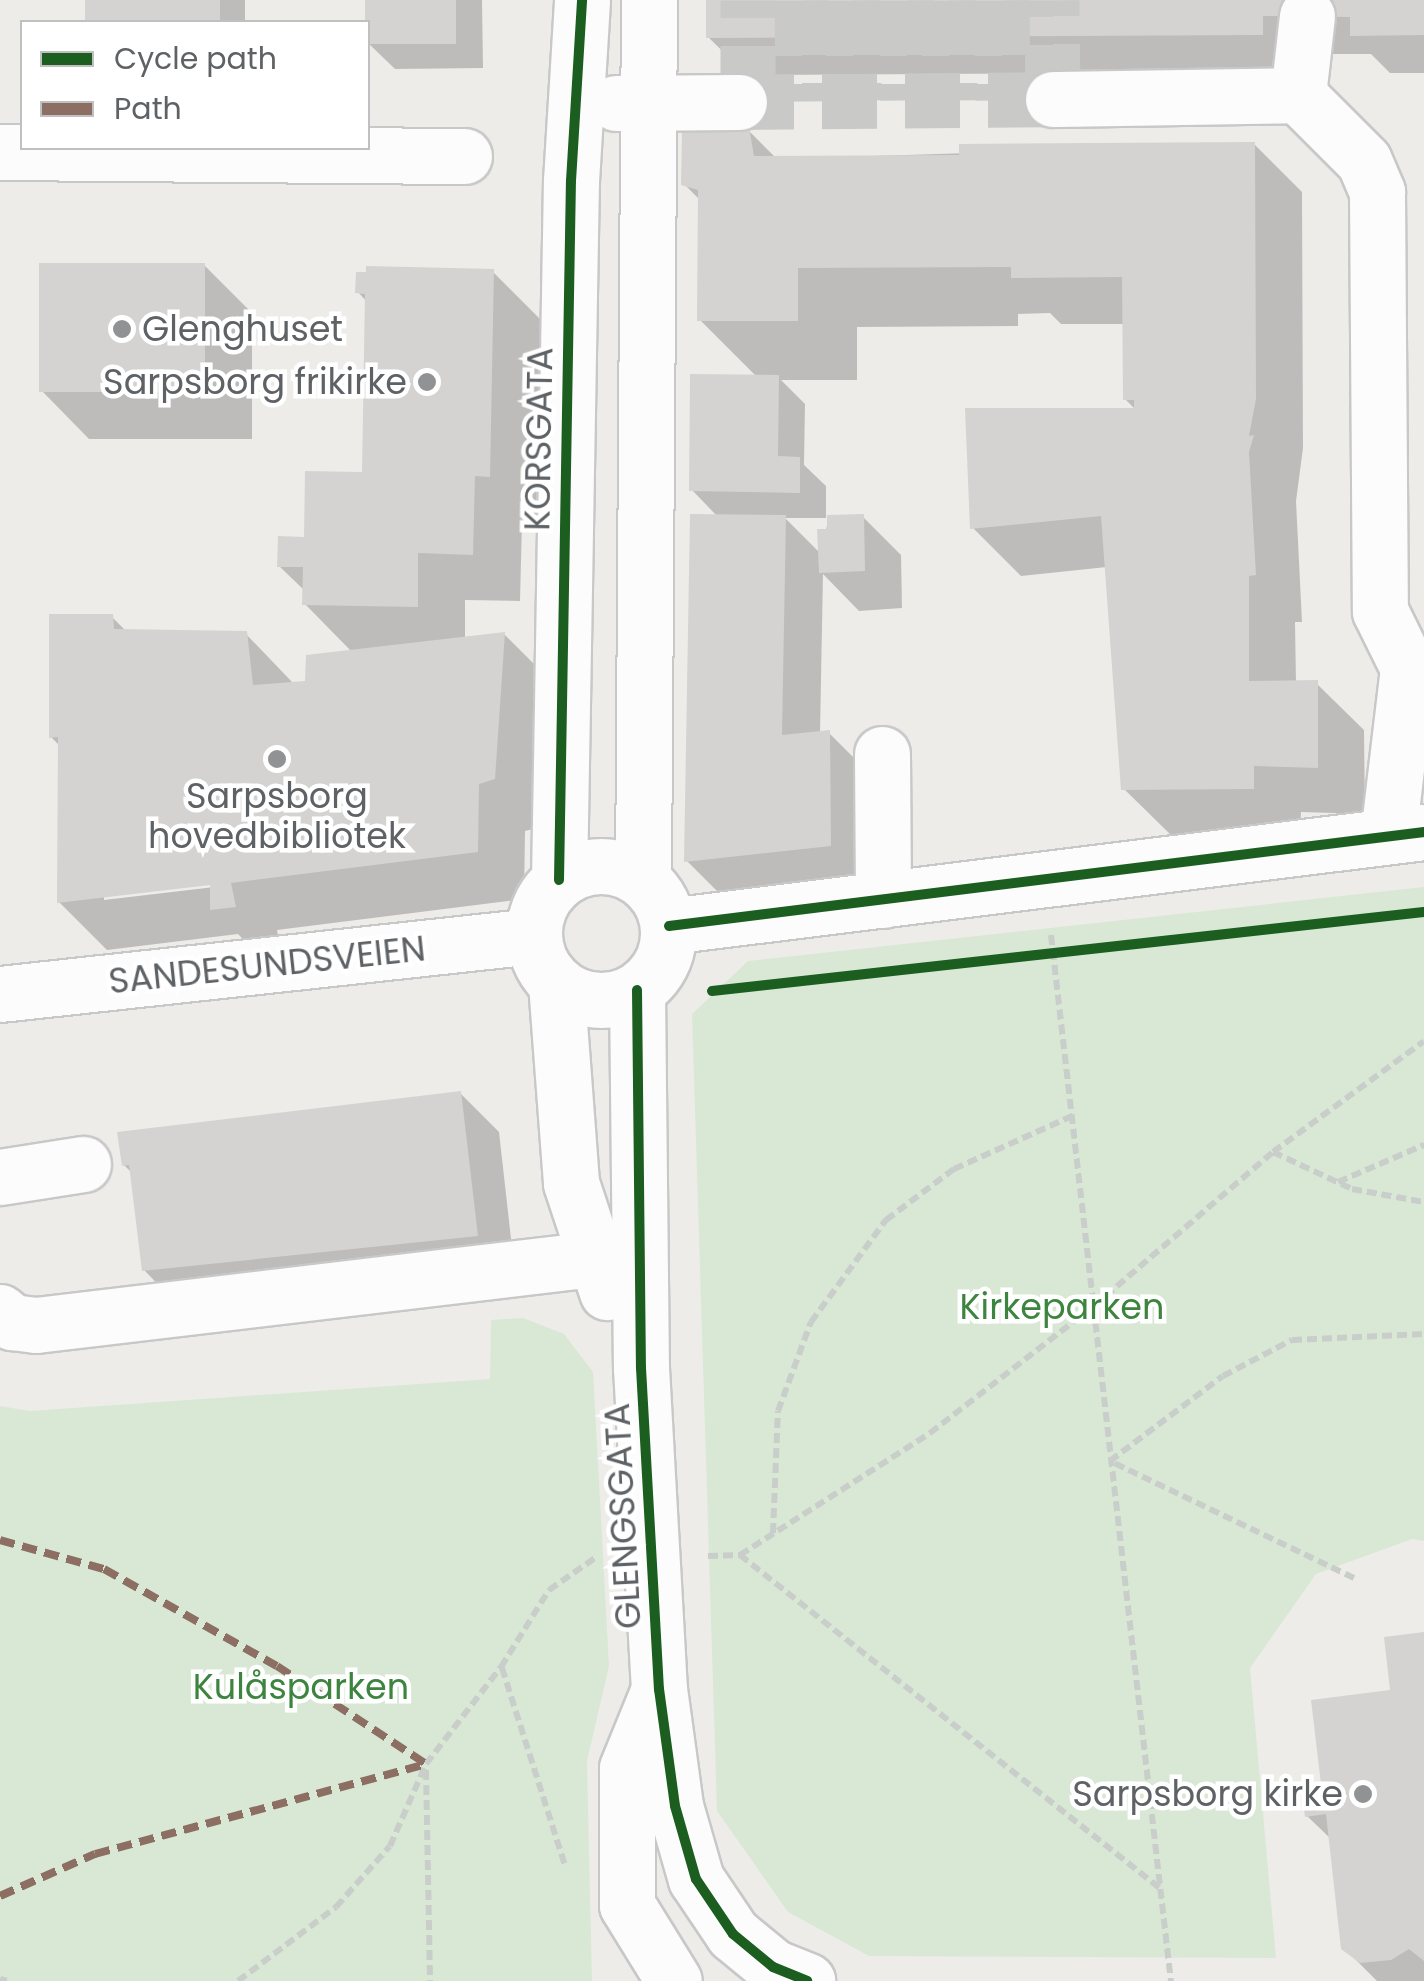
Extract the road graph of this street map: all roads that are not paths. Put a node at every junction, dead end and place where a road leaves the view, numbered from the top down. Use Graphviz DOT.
graph roads {
  1 [pos="582,0"];
  2 [pos="650,0"];
  3 [pos="1307,16"];
  4 [pos="1298,95"];
  5 [pos="1053,100"];
  6 [pos="573,102"];
  7 [pos="739,102"];
  8 [pos="650,103"];
  9 [pos="0,152"];
  10 [pos="464,156"];
  11 [pos="1416,667"];
  12 [pos="882,754"];
  13 [pos="1406,834"];
  14 [pos="643,878"];
  15 [pos="558,880"];
  16 [pos="884,900"];
  17 [pos="669,926"];
  18 [pos="544,959"];
  19 [pos="637,990"];
  20 [pos="0,994"];
  21 [pos="83,1164"];
  22 [pos="0,1177"];
  23 [pos="592,1259"];
  24 [pos="0,1312"];
  25 [pos="642,1368"];
  26 [pos="659,1689"];
  27 [pos="781,1976"];
  28 [pos="674,1981"];
  1 -- 6 [label="street, KORSGATA"];
  2 -- 8 [label="street"];
  3 -- 4 [label="street"];
  4 -- 5 [label="street"];
  4 -- 11 [label="street"];
  6 -- 8 [label="street"];
  6 -- 15 [label="street, KORSGATA"];
  7 -- 8 [label="street"];
  8 -- 14 [label="street"];
  9 -- 10 [label="street"];
  11 -- 13 [label="street"];
  12 -- 16 [label="street"];
  13 -- 16 [label="street"];
  14 -- 15 [label="street"];
  14 -- 17 [label="street"];
  15 -- 18 [label="street"];
  16 -- 17 [label="street"];
  17 -- 19 [label="street"];
  18 -- 19 [label="street"];
  18 -- 20 [label="street, SANDESUNDSVEIEN"];
  18 -- 23 [label="street, GLENGSGATA"];
  19 -- 25 [label="street, GLENGSGATA"];
  21 -- 22 [label="street"];
  23 -- 24 [label="street"];
  23 -- 25 [label="street, GLENGSGATA"];
  25 -- 26 [label="street, GLENGSGATA"];
  26 -- 27 [label="street, GLENGSGATA"];
  26 -- 28 [label="street"];
}
